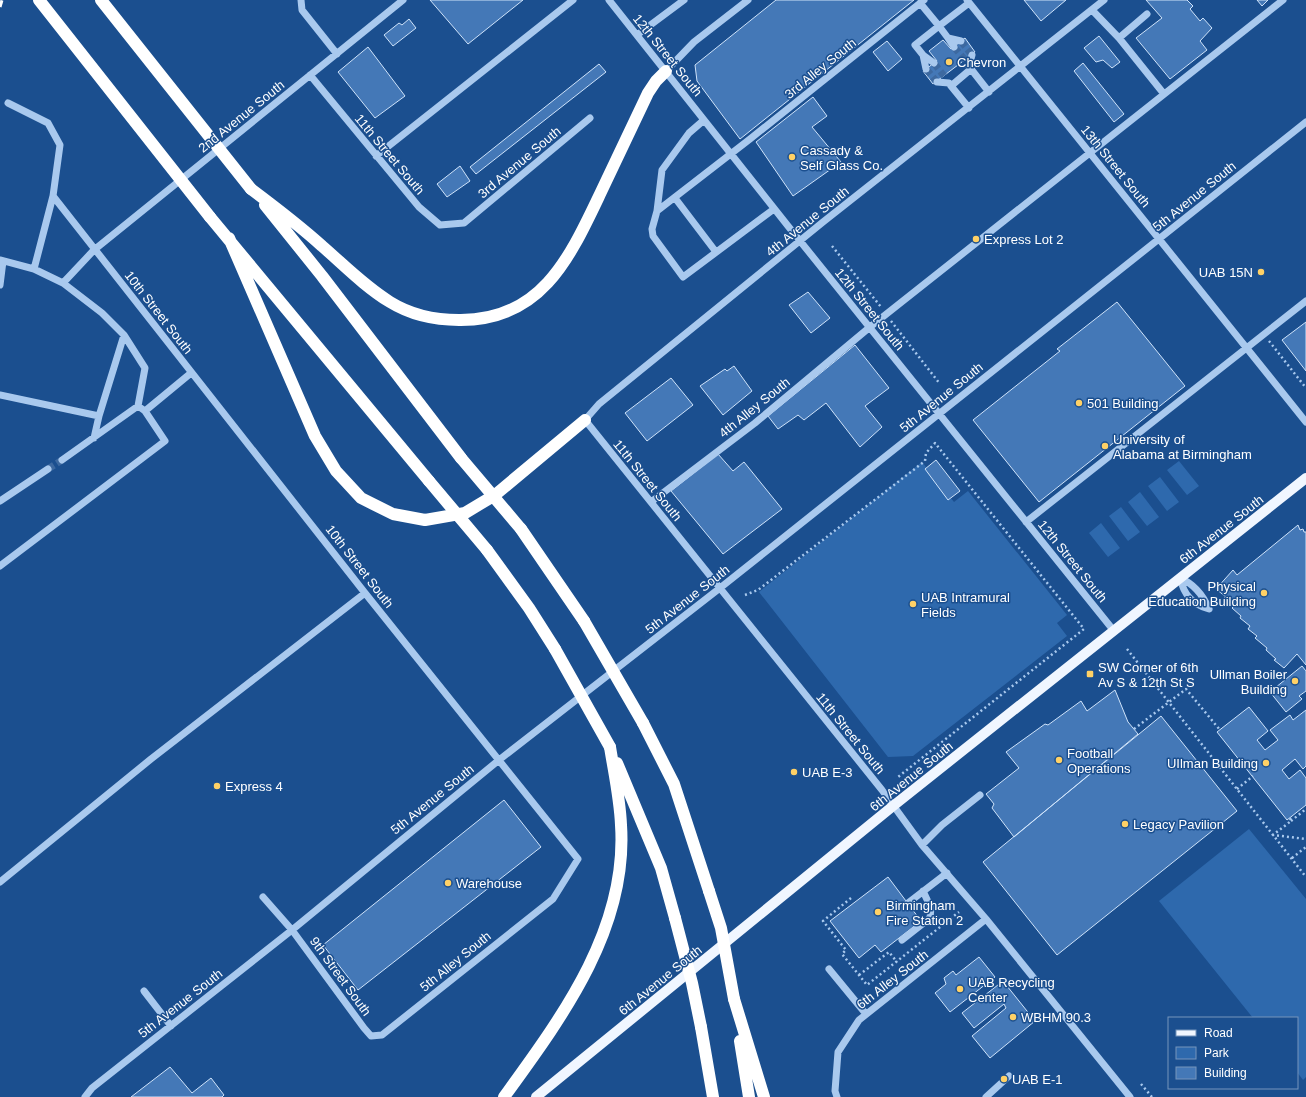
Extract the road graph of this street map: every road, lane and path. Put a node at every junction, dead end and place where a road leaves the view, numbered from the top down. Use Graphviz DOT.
graph roads {
  1 [pos="39,0"];
  2 [pos="100,0"];
  3 [pos="301,0"];
  4 [pos="403,0"];
  5 [pos="573,0"];
  6 [pos="609,0"];
  7 [pos="684,0"];
  8 [pos="748,0"];
  9 [pos="1104,0"];
  10 [pos="1283,0"];
  11 [pos="922,1"];
  12 [pos="968,1"];
  13 [pos="1092,10"];
  14 [pos="1147,14"];
  15 [pos="939,26"];
  16 [pos="637,35"];
  17 [pos="948,38"];
  18 [pos="1119,38"];
  19 [pos="962,41"];
  20 [pos="954,47"];
  21 [pos="337,54"];
  22 [pos="922,55"];
  23 [pos="972,55"];
  24 [pos="934,63"];
  25 [pos="968,65"];
  26 [pos="1021,67"];
  27 [pos="926,69"];
  28 [pos="666,71"];
  29 [pos="310,75"];
  30 [pos="944,76"];
  31 [pos="937,82"];
  32 [pos="950,85"];
  33 [pos="989,92"];
  34 [pos="1164,94"];
  35 [pos="8,103"];
  36 [pos="969,108"];
  37 [pos="590,118"];
  38 [pos="704,120"];
  39 [pos="1306,122"];
  40 [pos="1090,153"];
  41 [pos="730,154"];
  42 [pos="376,156"];
  43 [pos="251,189"];
  44 [pos="54,196"];
  45 [pos="675,198"];
  46 [pos="774,208"];
  47 [pos="657,211"];
  48 [pos="464,223"];
  49 [pos="229,238"];
  50 [pos="1159,239"];
  51 [pos="800,241"];
  52 [pos="832,246"];
  53 [pos="94,250"];
  54 [pos="716,252"];
  55 [pos="2,260"];
  56 [pos="34,269"];
  57 [pos="63,283"];
  58 [pos="0,285"];
  59 [pos="1306,301"];
  60 [pos="886,314"];
  61 [pos="870,327"];
  62 [pos="1263,334"];
  63 [pos="124,335"];
  64 [pos="1246,348"];
  65 [pos="191,373"];
  66 [pos="940,384"];
  67 [pos="1306,388"];
  68 [pos="0,395"];
  69 [pos="138,406"];
  70 [pos="145,411"];
  71 [pos="939,414"];
  72 [pos="99,416"];
  73 [pos="585,420"];
  74 [pos="1306,422"];
  75 [pos="94,438"];
  76 [pos="62,460"];
  77 [pos="48,469"];
  78 [pos="1306,478"];
  79 [pos="0,501"];
  80 [pos="651,502"];
  81 [pos="1026,522"];
  82 [pos="0,566"];
  83 [pos="1180,578"];
  84 [pos="720,588"];
  85 [pos="365,593"];
  86 [pos="745,595"];
  87 [pos="1114,631"];
  88 [pos="1127,650"];
  89 [pos="1168,703"];
  90 [pos="1134,729"];
  91 [pos="1220,730"];
  92 [pos="610,747"];
  93 [pos="499,760"];
  94 [pos="1253,776"];
  95 [pos="898,777"];
  96 [pos="1237,789"];
  97 [pos="980,795"];
  98 [pos="893,806"];
  99 [pos="1306,809"];
  100 [pos="1273,835"];
  101 [pos="1306,839"];
  102 [pos="922,845"];
  103 [pos="1306,847"];
  104 [pos="1292,858"];
  105 [pos="947,873"];
  106 [pos="1306,877"];
  107 [pos="0,882"];
  108 [pos="923,891"];
  109 [pos="264,897"];
  110 [pos="852,898"];
  111 [pos="553,899"];
  112 [pos="908,903"];
  113 [pos="959,912"];
  114 [pos="986,919"];
  115 [pos="292,930"];
  116 [pos="902,940"];
  117 [pos="897,962"];
  118 [pos="830,969"];
  119 [pos="859,975"];
  120 [pos="144,991"];
  121 [pos="734,998"];
  122 [pos="866,1014"];
  123 [pos="171,1026"];
  124 [pos="371,1036"];
  125 [pos="1009,1076"];
  126 [pos="1142,1084"];
  127 [pos="85,1097"];
  128 [pos="504,1097"];
  129 [pos="536,1097"];
  130 [pos="713,1097"];
  131 [pos="749,1097"];
  132 [pos="764,1097"];
  133 [pos="837,1097"];
  134 [pos="986,1097"];
  135 [pos="1130,1097"];
  136 [pos="1152,1097"];
  1 -- 49 [label="highway, bridge"];
  2 -- 43 [label="highway, bridge"];
  3 -- 21 [label="street"];
  4 -- 21 [label="street, 2nd Avenue South"];
  5 -- 42 [label="street"];
  6 -- 16 [label="street, 12th Street South"];
  7 -- 16 [label="street"];
  8 -- 28 [label="street"];
  9 -- 13 [label="street, 4th Avenue South"];
  10 -- 34 [label="street, 4th Alley South"];
  11 -- 15 [label="street"];
  11 -- 41 [label="street, 3rd Alley South"];
  12 -- 15 [label="street"];
  12 -- 26 [label="street, 13th Street South"];
  13 -- 18 [label="street"];
  13 -- 26 [label="street, 4th Avenue South"];
  14 -- 18 [label="street"];
  15 -- 17 [label="street"];
  15 -- 22 [label="street"];
  16 -- 28 [label="street, 12th Street South"];
  17 -- 19 [label="street"];
  17 -- 20 [label="street"];
  18 -- 34 [label="street"];
  21 -- 29 [label="street, 2nd Avenue South"];
  22 -- 24 [label="street"];
  22 -- 27 [label="street"];
  23 -- 25 [label="street"];
  25 -- 32 [label="street"];
  25 -- 33 [label="street"];
  26 -- 33 [label="street, 4th Avenue South"];
  26 -- 40 [label="street, 13th Street South"];
  28 -- 38 [label="street, 12th Street South"];
  28 -- 43 [label="highway"];
  29 -- 42 [label="street, 11th Street South"];
  29 -- 53 [label="street, 2nd Avenue South"];
  30 -- 32 [label="street"];
  31 -- 32 [label="street"];
  32 -- 36 [label="street"];
  33 -- 36 [label="street, 4th Avenue South"];
  34 -- 40 [label="street, 4th Alley South"];
  35 -- 44 [label="street"];
  36 -- 51 [label="street, 4th Avenue South"];
  37 -- 48 [label="street, 3rd Avenue South"];
  38 -- 41 [label="street, 12th Street South"];
  38 -- 47 [label="street"];
  39 -- 50 [label="street, 5th Avenue South"];
  40 -- 50 [label="street, 13th Street South"];
  40 -- 60 [label="street, 4th Alley South"];
  41 -- 45 [label="street, 3rd Alley South"];
  41 -- 46 [label="street, 12th Street South"];
  42 -- 48 [label="street, 11th Street South"];
  43 -- 121 [label="highway, bridge"];
  44 -- 53 [label="street, 10th Street South"];
  44 -- 56 [label="street"];
  45 -- 47 [label="street, 3rd Alley South"];
  45 -- 54 [label="street"];
  46 -- 51 [label="street, 12th Street South"];
  46 -- 54 [label="street"];
  47 -- 54 [label="street"];
  49 -- 73 [label="highway"];
  49 -- 92 [label="highway, bridge"];
  50 -- 64 [label="street, 13th Street South"];
  50 -- 71 [label="street, 5th Avenue South"];
  51 -- 61 [label="street, 12th Street South"];
  51 -- 73 [label="street, 4th Avenue South"];
  52 -- 60 [label="path"];
  53 -- 57 [label="street, 2nd Avenue South"];
  53 -- 65 [label="street, 10th Street South"];
  55 -- 56 [label="street"];
  55 -- 58 [label="street"];
  56 -- 57 [label="street"];
  57 -- 63 [label="street"];
  59 -- 62 [label="street"];
  60 -- 61 [label="street, 4th Alley South"];
  60 -- 66 [label="path"];
  61 -- 71 [label="street, 12th Street South"];
  61 -- 80 [label="street, 4th Alley South"];
  62 -- 64 [label="street"];
  62 -- 67 [label="path"];
  63 -- 69 [label="street"];
  63 -- 72 [label="street"];
  64 -- 74 [label="street, 13th Street South"];
  64 -- 81 [label="street"];
  65 -- 70 [label="street"];
  65 -- 85 [label="street, 10th Street South"];
  68 -- 72 [label="street"];
  69 -- 70 [label="street"];
  69 -- 75 [label="street"];
  70 -- 82 [label="street"];
  71 -- 81 [label="street, 12th Street South"];
  71 -- 84 [label="street, 5th Avenue South"];
  72 -- 75 [label="street"];
  73 -- 80 [label="street, 11th Street South"];
  75 -- 76 [label="street"];
  77 -- 79 [label="street"];
  78 -- 83 [label="main road, 6th Avenue South"];
  80 -- 84 [label="street, 11th Street South"];
  81 -- 87 [label="street, 12th Street South"];
  83 -- 83 [label="street"];
  83 -- 87 [label="main road, 6th Avenue South"];
  84 -- 93 [label="street, 5th Avenue South"];
  84 -- 98 [label="street, 11th Street South"];
  85 -- 93 [label="street, 10th Street South"];
  85 -- 107 [label="street"];
  86 -- 95 [label="path"];
  87 -- 98 [label="main road, 6th Avenue South"];
  88 -- 89 [label="path"];
  89 -- 90 [label="path"];
  89 -- 91 [label="path"];
  89 -- 96 [label="path"];
  92 -- 128 [label="highway"];
  92 -- 130 [label="highway, bridge"];
  93 -- 111 [label="street, 10th Street South"];
  93 -- 115 [label="street, 5th Avenue South"];
  94 -- 96 [label="path"];
  96 -- 100 [label="path"];
  97 -- 102 [label="street"];
  98 -- 102 [label="street, 11th Street South"];
  98 -- 129 [label="main road, 6th Avenue South"];
  99 -- 100 [label="path"];
  100 -- 101 [label="path"];
  100 -- 104 [label="path"];
  102 -- 105 [label="street, 11th Street South"];
  103 -- 104 [label="path"];
  104 -- 106 [label="path"];
  105 -- 108 [label="street"];
  105 -- 114 [label="street, 11th Street South"];
  108 -- 112 [label="street"];
  108 -- 116 [label="street"];
  109 -- 115 [label="street, 9th Street South"];
  110 -- 119 [label="path"];
  111 -- 124 [label="street, 5th Alley South"];
  113 -- 117 [label="path"];
  114 -- 122 [label="street, 6th Alley South"];
  114 -- 135 [label="street, 11th Street South"];
  115 -- 123 [label="street, 5th Avenue South"];
  115 -- 124 [label="street, 9th Street South"];
  117 -- 119 [label="path"];
  117 -- 119 [label="path"];
  118 -- 122 [label="street"];
  120 -- 123 [label="street"];
  121 -- 131 [label="highway"];
  121 -- 132 [label="highway"];
  122 -- 133 [label="street, 6th Alley South"];
  123 -- 127 [label="street, 5th Avenue South"];
  125 -- 134 [label="street"];
  126 -- 136 [label="path"];
}
